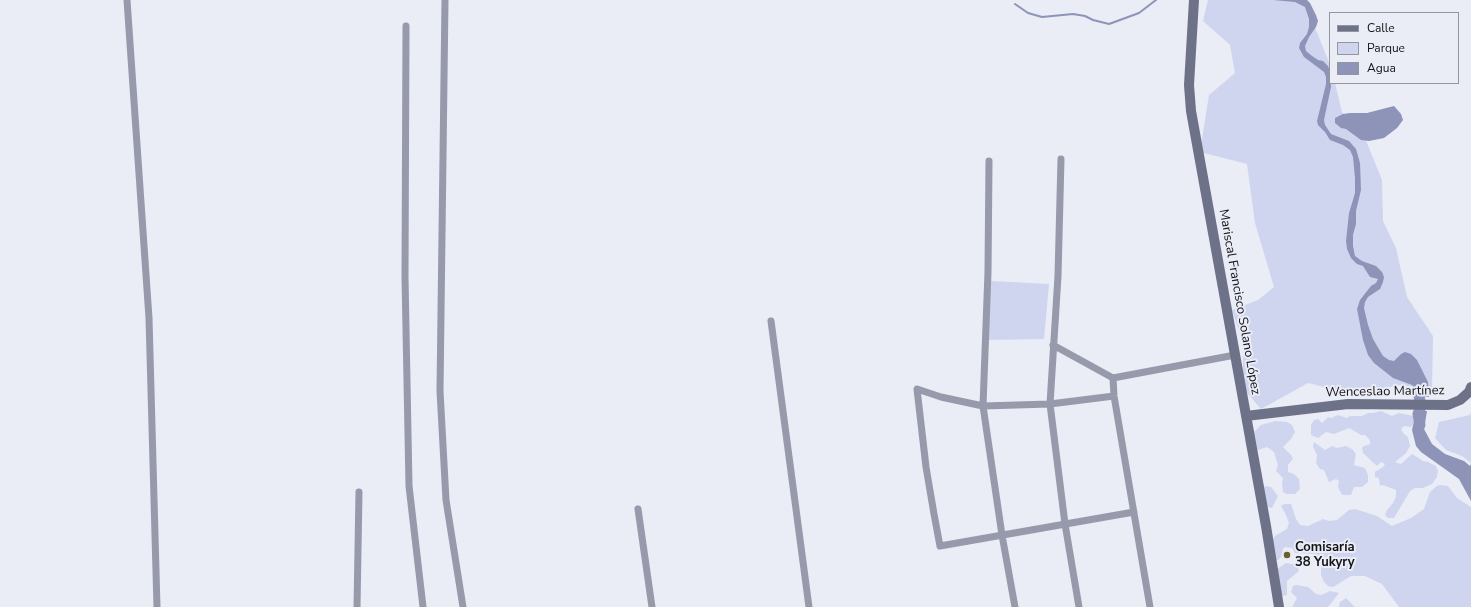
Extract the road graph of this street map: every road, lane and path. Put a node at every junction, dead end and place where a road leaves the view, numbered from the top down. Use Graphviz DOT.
graph roads {
  1 [pos="127,0"];
  2 [pos="445,0"];
  3 [pos="1194,0"];
  4 [pos="406,26"];
  5 [pos="1061,159"];
  6 [pos="989,162"];
  7 [pos="771,321"];
  8 [pos="1053,346"];
  9 [pos="1235,355"];
  10 [pos="1113,378"];
  11 [pos="1471,387"];
  12 [pos="1114,396"];
  13 [pos="1050,404"];
  14 [pos="983,406"];
  15 [pos="1246,416"];
  16 [pos="359,492"];
  17 [pos="638,509"];
  18 [pos="1134,512"];
  19 [pos="1065,524"];
  20 [pos="1002,535"];
  21 [pos="157,607"];
  22 [pos="357,607"];
  23 [pos="423,607"];
  24 [pos="463,607"];
  25 [pos="652,607"];
  26 [pos="809,607"];
  27 [pos="1015,607"];
  28 [pos="1079,607"];
  29 [pos="1150,607"];
  30 [pos="1279,607"];
  1 -- 21 [label="street"];
  2 -- 24 [label="street"];
  3 -- 9 [label="main road, Mariscal Francisco Solano López"];
  4 -- 23 [label="street"];
  5 -- 8 [label="street"];
  6 -- 14 [label="street"];
  7 -- 26 [label="street"];
  8 -- 10 [label="street"];
  8 -- 13 [label="street"];
  9 -- 10 [label="street"];
  9 -- 15 [label="main road, Mariscal Francisco Solano López"];
  10 -- 12 [label="street"];
  11 -- 15 [label="main road, Wenceslao Martínez"];
  12 -- 13 [label="street"];
  12 -- 18 [label="street"];
  13 -- 14 [label="street"];
  13 -- 19 [label="street"];
  14 -- 20 [label="street"];
  14 -- 20 [label="street"];
  15 -- 30 [label="main road, Mariscal Francisco Solano López"];
  16 -- 22 [label="street"];
  17 -- 25 [label="street"];
  18 -- 19 [label="street"];
  18 -- 29 [label="street"];
  19 -- 20 [label="street"];
  19 -- 28 [label="street"];
  20 -- 27 [label="street"];
}
